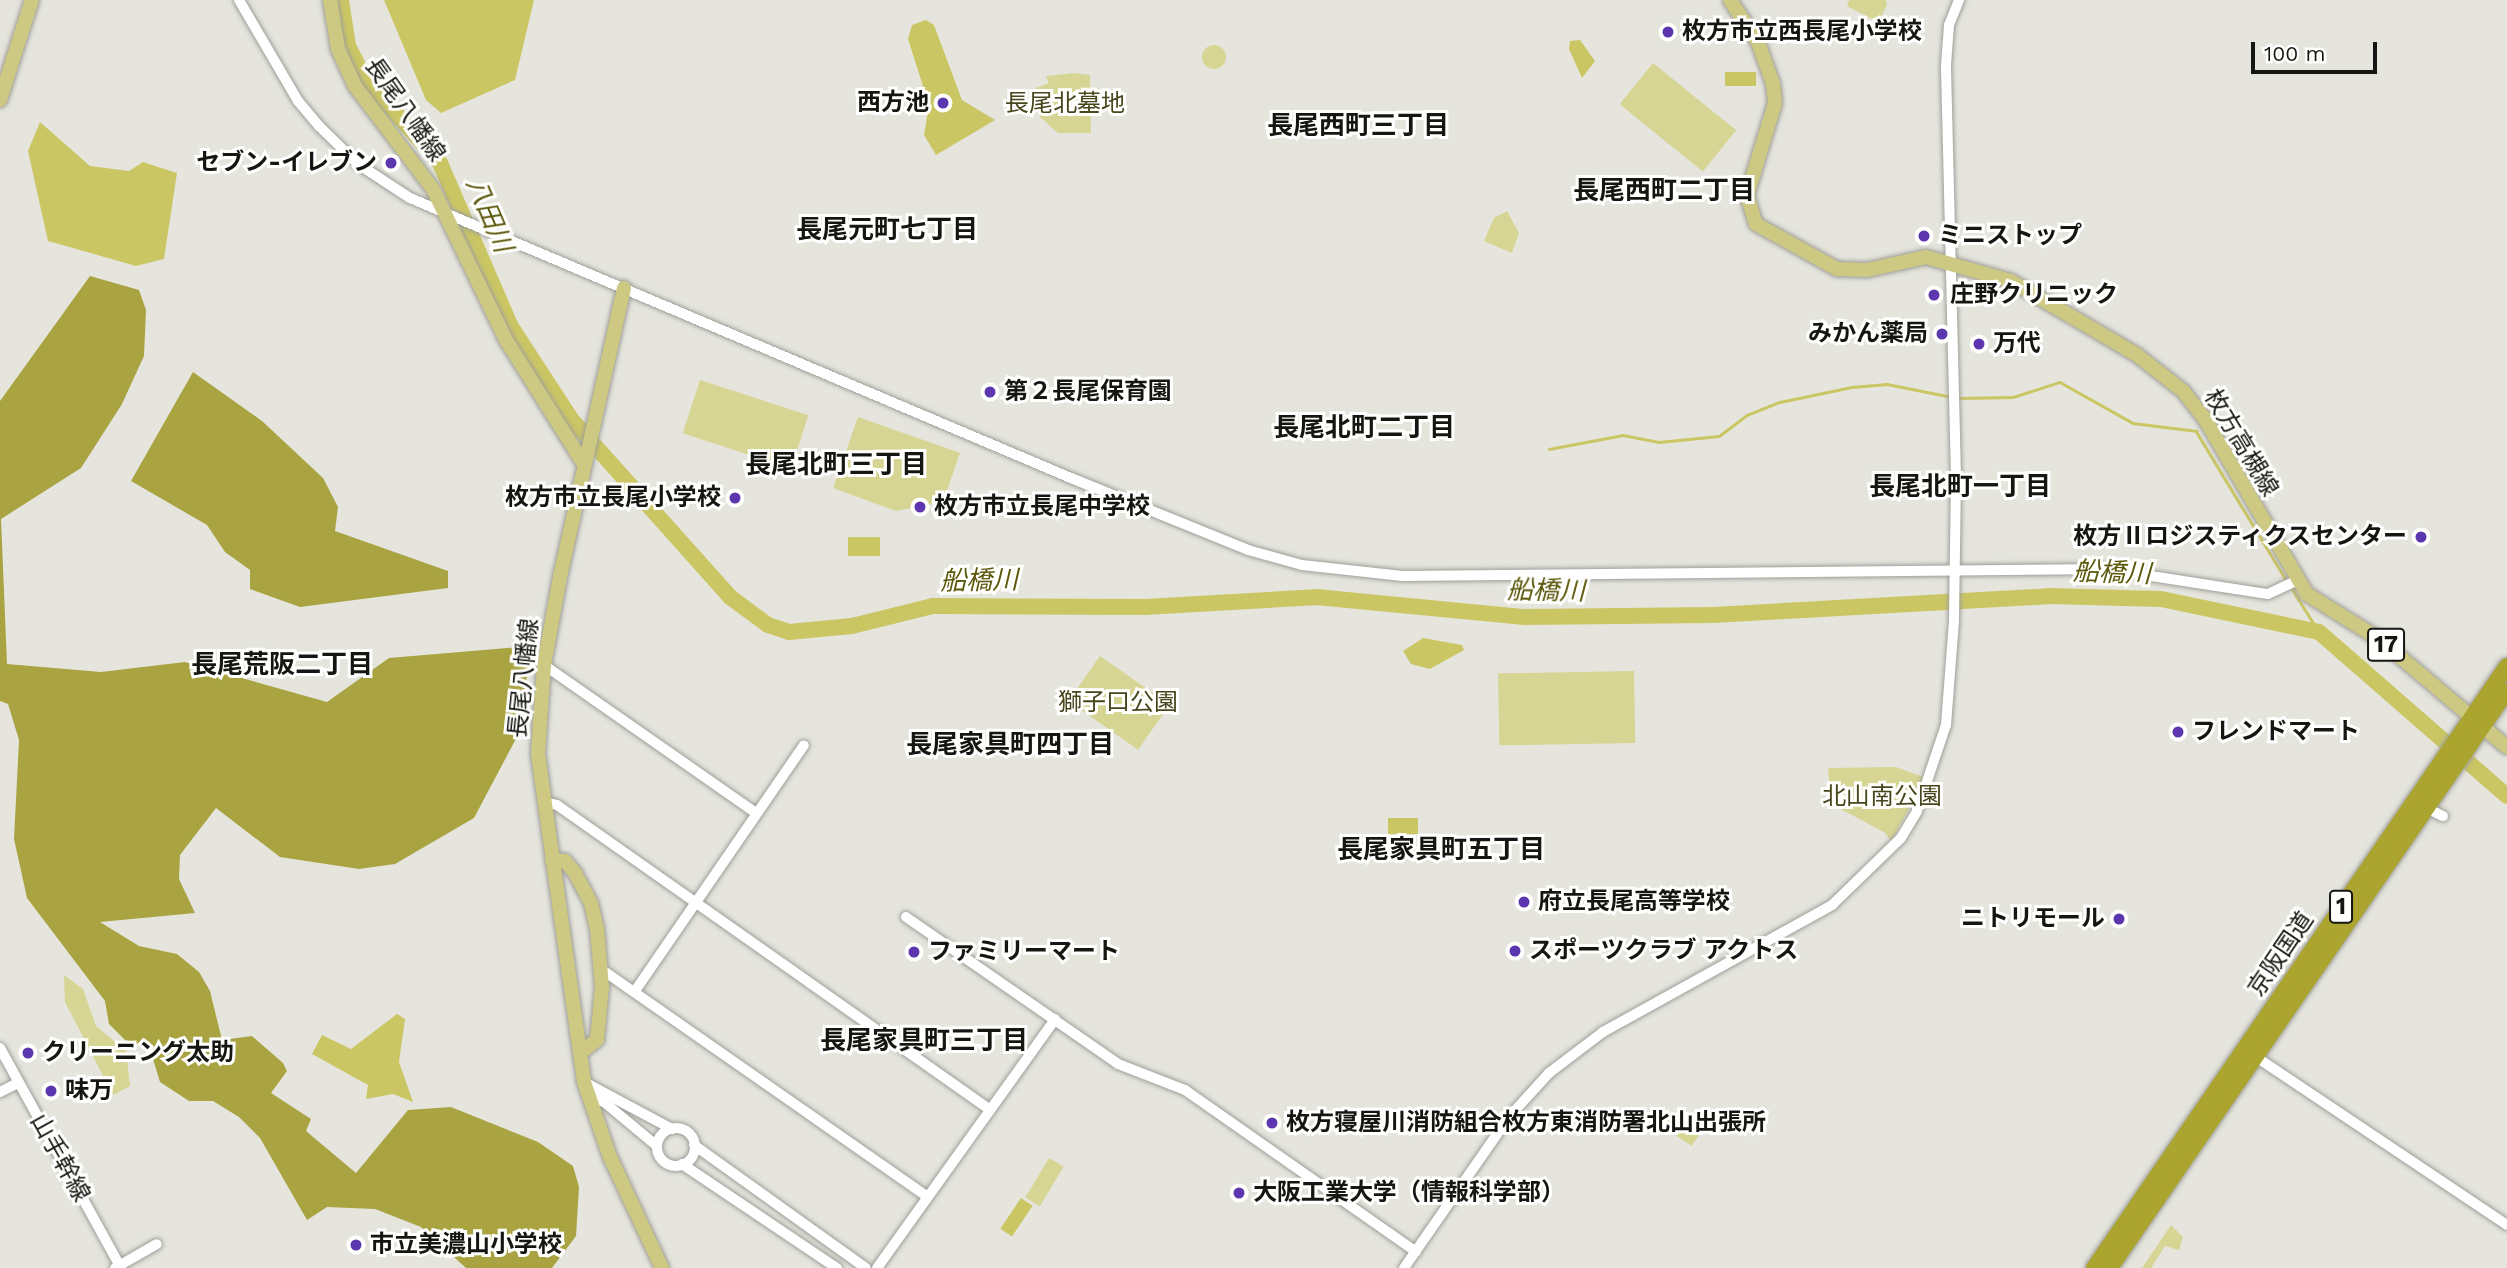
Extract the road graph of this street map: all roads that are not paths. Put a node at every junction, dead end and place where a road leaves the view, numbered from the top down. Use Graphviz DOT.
graph roads {
  1 [pos="32,0"];
  2 [pos="239,0"];
  3 [pos="330,0"];
  4 [pos="1730,0"];
  5 [pos="1956,1"];
  6 [pos="0,100"];
  7 [pos="451,216"];
  8 [pos="1951,264"];
  9 [pos="624,288"];
  10 [pos="582,457"];
  11 [pos="1956,568"];
  12 [pos="2296,581"];
  13 [pos="544,665"];
  14 [pos="2507,666"];
  15 [pos="2507,691"];
  16 [pos="2477,721"];
  17 [pos="804,745"];
  18 [pos="2507,747"];
  19 [pos="2444,770"];
  20 [pos="544,802"];
  21 [pos="2427,808"];
  22 [pos="755,813"];
  23 [pos="2442,816"];
  24 [pos="552,860"];
  25 [pos="694,902"];
  26 [pos="906,917"];
  27 [pos="601,969"];
  28 [pos="635,991"];
  29 [pos="1055,1019"];
  30 [pos="0,1048"];
  31 [pos="2249,1052"];
  32 [pos="580,1053"];
  33 [pos="18,1083"];
  34 [pos="584,1083"];
  35 [pos="0,1092"];
  36 [pos="589,1097"];
  37 [pos="989,1109"];
  38 [pos="672,1129"];
  39 [pos="695,1145"];
  40 [pos="657,1146"];
  41 [pos="682,1164"];
  42 [pos="927,1196"];
  43 [pos="776,1206"];
  44 [pos="767,1219"];
  45 [pos="2507,1225"];
  46 [pos="825,1240"];
  47 [pos="157,1244"];
  48 [pos="1416,1252"];
  49 [pos="815,1253"];
  50 [pos="118,1267"];
  51 [pos="662,1268"];
  52 [pos="837,1268"];
  53 [pos="866,1268"];
  54 [pos="877,1268"];
  55 [pos="1404,1268"];
  56 [pos="2094,1268"];
  57 [pos="2110,1268"];
  1 -- 6 [label="main road"];
  2 -- 7 [label="street"];
  3 -- 7 [label="main road, 長尾八幡線"];
  4 -- 8 [label="main road, 枚方高槻線 / 17"];
  5 -- 8 [label="street"];
  7 -- 9 [label="street"];
  7 -- 10 [label="main road, 長尾八幡線"];
  8 -- 11 [label="street"];
  8 -- 12 [label="main road, 枚方高槻線 / 17"];
  9 -- 10 [label="main road, 長尾八幡線"];
  9 -- 11 [label="street"];
  10 -- 13 [label="main road, 長尾八幡線"];
  11 -- 12 [label="street"];
  11 -- 48 [label="street"];
  12 -- 16 [label="main road, 枚方高槻線 / 17"];
  13 -- 20 [label="main road, 長尾八幡線"];
  13 -- 22 [label="street"];
  14 -- 16 [label="highway, 京阪国道 / 1"];
  15 -- 16 [label="highway, 京阪国道 / 1"];
  16 -- 18 [label="main road, 枚方高槻線 / 17"];
  16 -- 19 [label="highway, 京阪国道 / 1"];
  17 -- 22 [label="street"];
  19 -- 21 [label="highway, 京阪国道 / 1"];
  19 -- 31 [label="highway, 京阪国道 / 1"];
  20 -- 24 [label="main road, 長尾八幡線"];
  20 -- 25 [label="street"];
  21 -- 23 [label="street"];
  21 -- 31 [label="highway, 京阪国道 / 1"];
  22 -- 25 [label="street"];
  24 -- 27 [label="main road"];
  24 -- 32 [label="main road, 長尾八幡線"];
  25 -- 28 [label="street"];
  25 -- 37 [label="street"];
  26 -- 29 [label="street"];
  27 -- 28 [label="street"];
  27 -- 32 [label="main road"];
  28 -- 42 [label="street"];
  29 -- 37 [label="street"];
  29 -- 48 [label="street"];
  30 -- 33 [label="street, 山手幹線"];
  31 -- 45 [label="street"];
  31 -- 56 [label="highway, 京阪国道 / 1"];
  31 -- 57 [label="highway, 京阪国道 / 1"];
  32 -- 34 [label="main road, 長尾八幡線"];
  33 -- 35 [label="street"];
  33 -- 50 [label="street, 山手幹線"];
  34 -- 36 [label="main road, 長尾八幡線"];
  34 -- 38 [label="street"];
  36 -- 40 [label="street"];
  36 -- 51 [label="main road, 長尾八幡線"];
  37 -- 42 [label="street"];
  38 -- 39 [label="street"];
  38 -- 40 [label="street"];
  39 -- 41 [label="street"];
  39 -- 43 [label="street"];
  40 -- 41 [label="street"];
  41 -- 44 [label="street"];
  42 -- 54 [label="street"];
  43 -- 44 [label="street"];
  43 -- 46 [label="street"];
  44 -- 49 [label="street"];
  46 -- 49 [label="street"];
  46 -- 53 [label="street"];
  47 -- 50 [label="street"];
  48 -- 55 [label="street"];
  49 -- 52 [label="street"];
}
